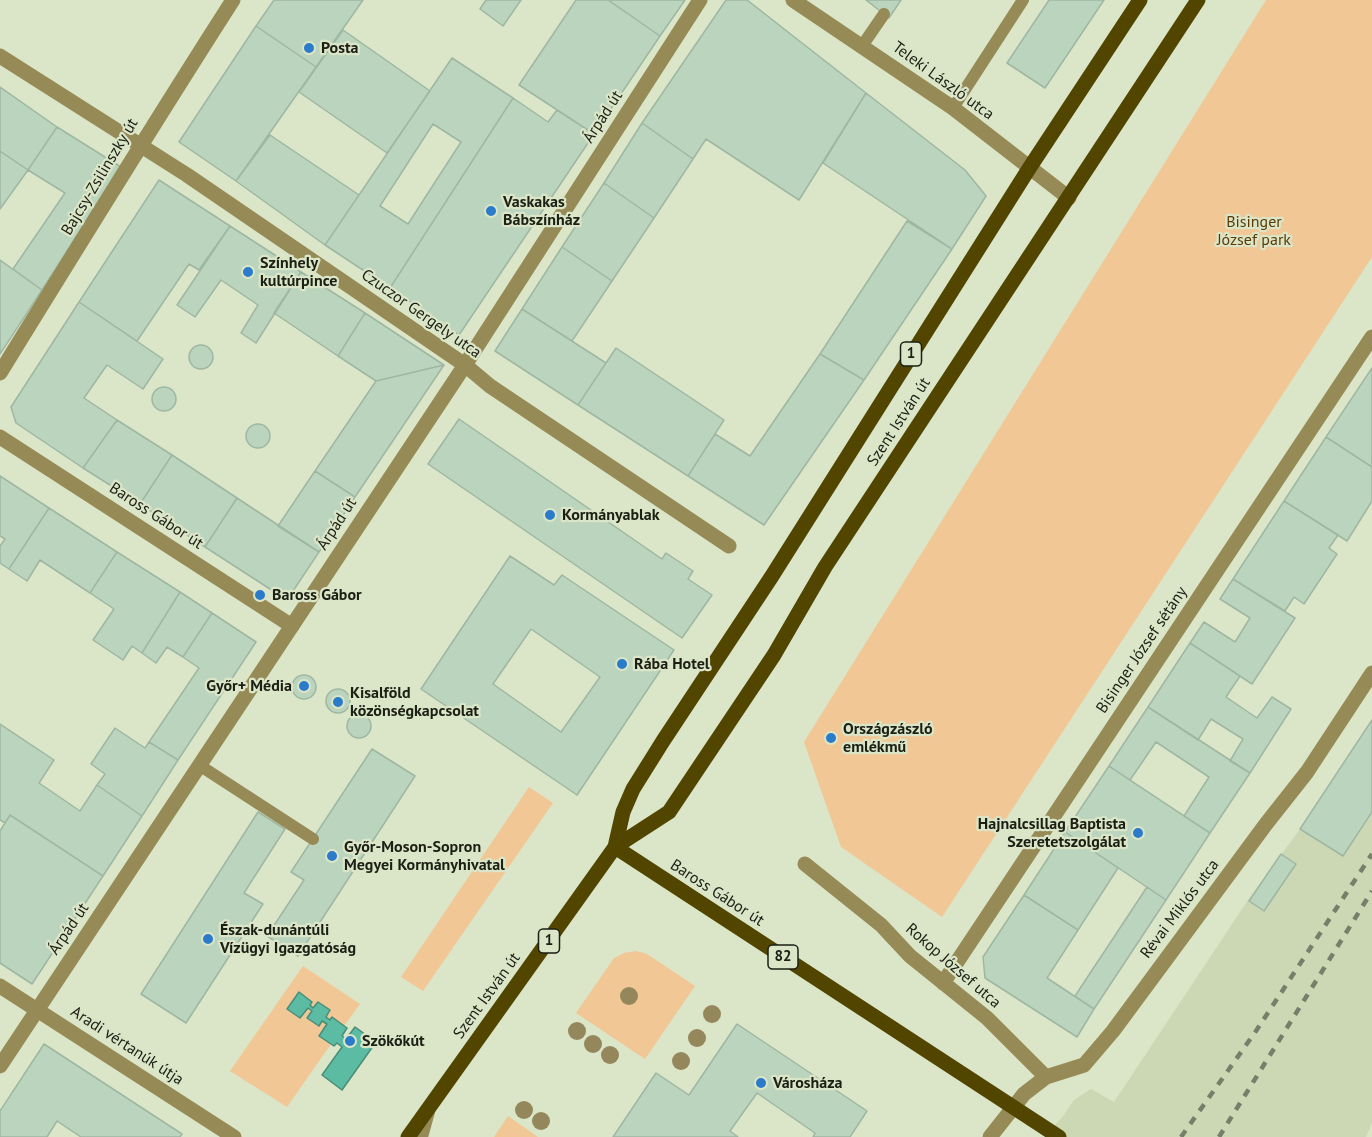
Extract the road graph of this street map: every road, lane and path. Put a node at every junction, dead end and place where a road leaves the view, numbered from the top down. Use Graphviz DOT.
graph roads {
  1 [pos="232,0"];
  2 [pos="700,0"];
  3 [pos="793,0"];
  4 [pos="1023,0"];
  5 [pos="1140,0"];
  6 [pos="1198,0"];
  7 [pos="884,14"];
  8 [pos="862,46"];
  9 [pos="0,56"];
  10 [pos="953,108"];
  11 [pos="141,147"];
  12 [pos="1029,167"];
  13 [pos="1069,198"];
  14 [pos="1372,336"];
  15 [pos="465,365"];
  16 [pos="0,373"];
  17 [pos="0,437"];
  18 [pos="729,546"];
  19 [pos="292,626"];
  20 [pos="1372,673"];
  21 [pos="200,765"];
  22 [pos="312,839"];
  23 [pos="615,847"];
  24 [pos="805,864"];
  25 [pos="942,983"];
  26 [pos="0,986"];
  27 [pos="37,1010"];
  28 [pos="0,1066"];
  29 [pos="1046,1077"];
  30 [pos="436,1097"];
  31 [pos="234,1137"];
  32 [pos="408,1137"];
  33 [pos="422,1137"];
  34 [pos="990,1137"];
  35 [pos="1059,1137"];
  1 -- 11 [label="street, Bajcsy-Zsilinszky út"];
  2 -- 15 [label="street, Árpád út"];
  3 -- 8 [label="street, Teleki László utca"];
  4 -- 10 [label="lane"];
  5 -- 12 [label="main road, Szent István út / 1"];
  6 -- 13 [label="main road, Szent István út / 1"];
  7 -- 8 [label="lane"];
  8 -- 10 [label="street, Teleki László utca"];
  9 -- 11 [label="street, Czuczor Gergely utca"];
  10 -- 12 [label="street, Teleki László utca"];
  11 -- 15 [label="street, Czuczor Gergely utca"];
  11 -- 16 [label="street, Bajcsy-Zsilinszky út"];
  12 -- 13 [label="street, Teleki László utca"];
  12 -- 23 [label="main road, Szent István út / 1"];
  13 -- 23 [label="main road, Szent István út / 1"];
  14 -- 25 [label="street, Bisinger József sétány"];
  15 -- 18 [label="street, Czuczor Gergely utca"];
  15 -- 19 [label="street, Árpád út"];
  17 -- 19 [label="street, Baross Gábor út"];
  19 -- 21 [label="street, Árpád út"];
  20 -- 29 [label="street, Révai Miklós utca"];
  21 -- 22 [label="lane"];
  21 -- 27 [label="street, Árpád út"];
  23 -- 30 [label="main road, Szent István út / 1"];
  23 -- 35 [label="main road, Baross Gábor út / 82"];
  24 -- 25 [label="street, Rokop József utca"];
  25 -- 29 [label="street, Rokop József utca"];
  26 -- 27 [label="street, Aradi vértanúk útja"];
  27 -- 28 [label="street, Árpád út"];
  27 -- 31 [label="street, Aradi vértanúk útja"];
  29 -- 34 [label="street, Révai Miklós utca"];
  30 -- 32 [label="main road, Szent István út / 1"];
  30 -- 33 [label="lane"];
}
